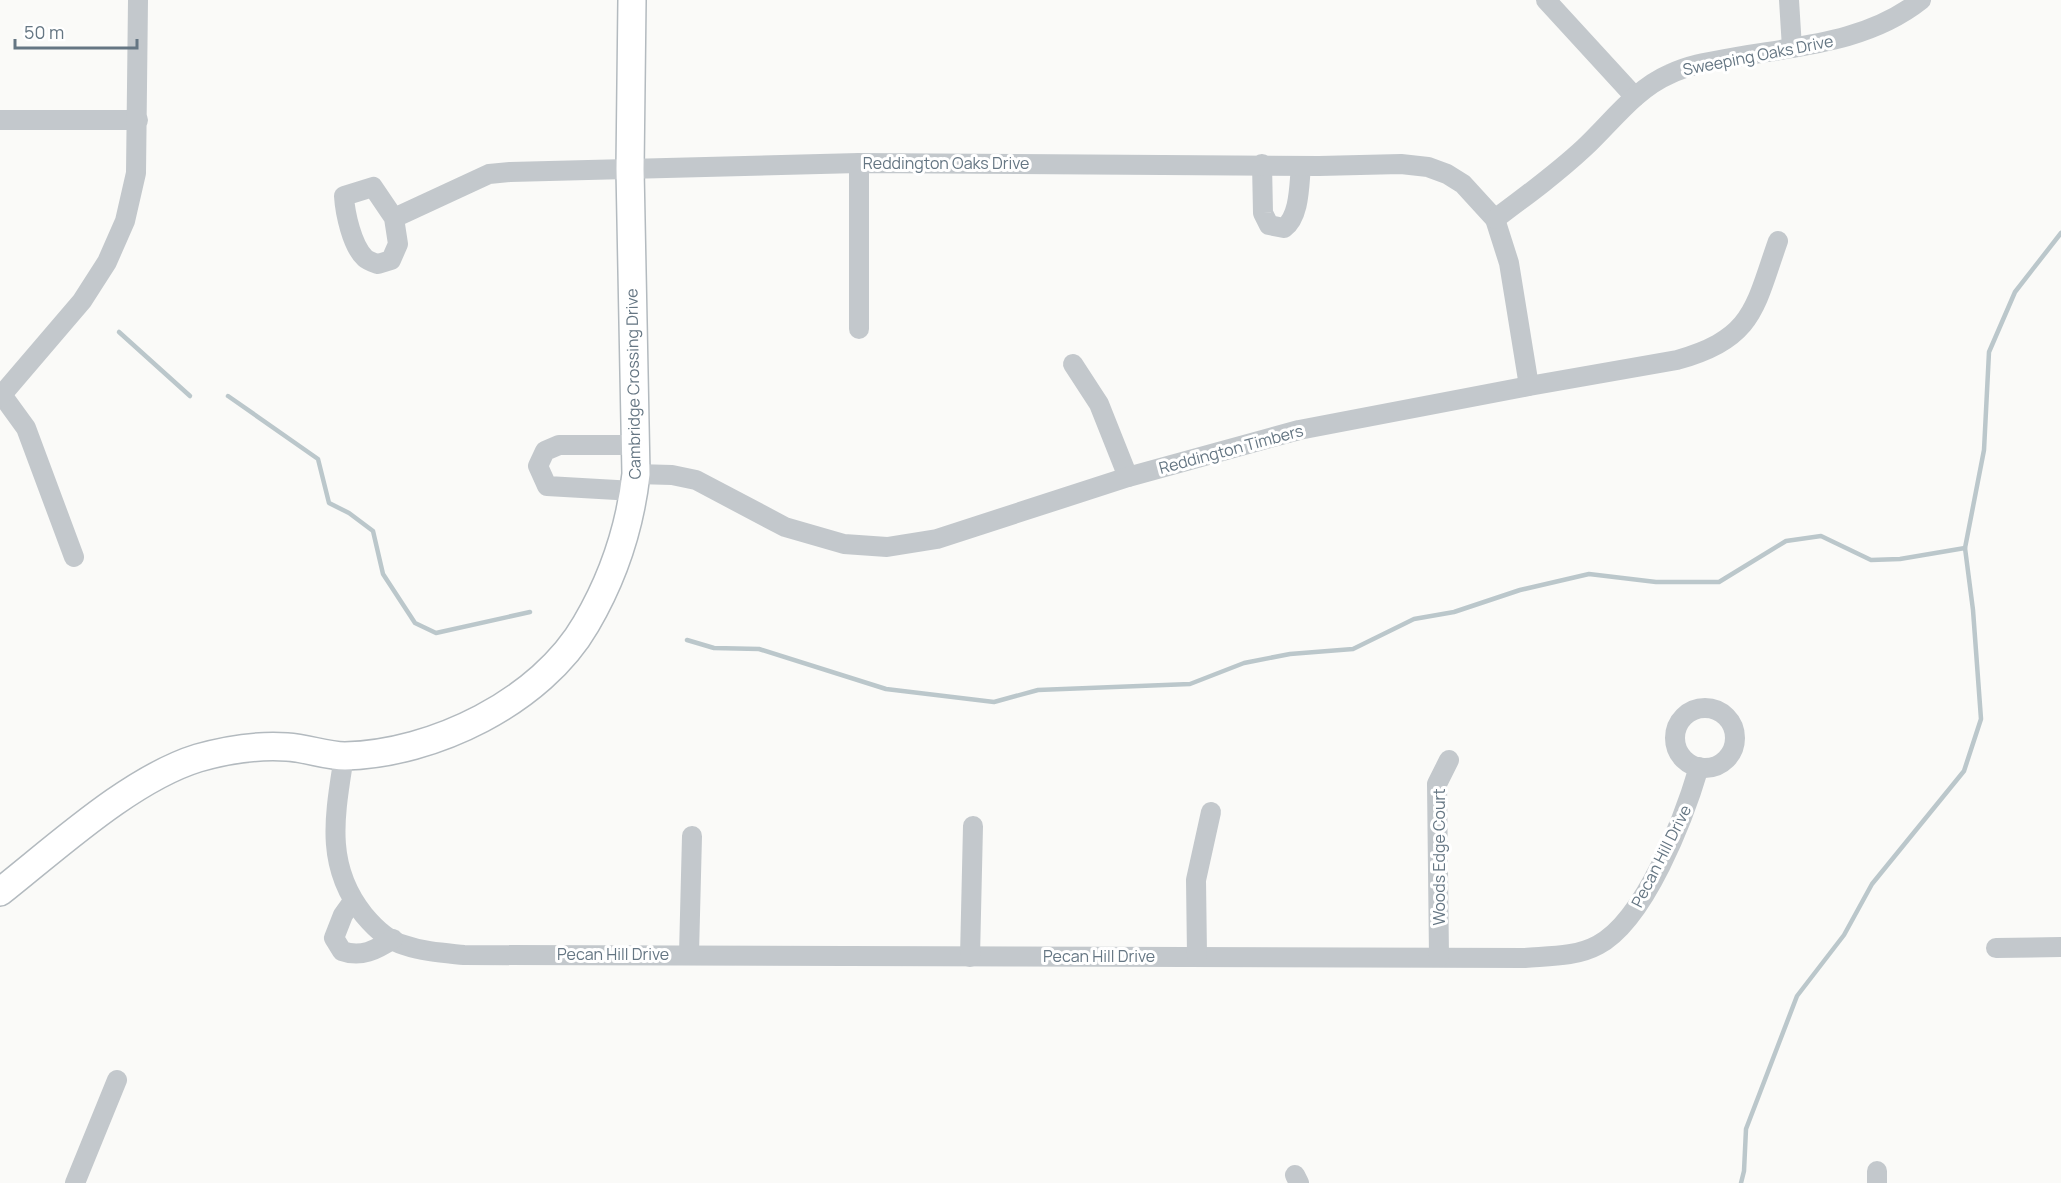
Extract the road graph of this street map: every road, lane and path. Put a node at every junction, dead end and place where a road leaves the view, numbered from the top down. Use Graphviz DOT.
graph roads {
  1 [pos="138,0"];
  2 [pos="632,0"];
  3 [pos="1546,0"];
  4 [pos="1789,0"];
  5 [pos="1921,0"];
  6 [pos="1792,48"];
  7 [pos="1635,97"];
  8 [pos="0,120"];
  9 [pos="138,120"];
  10 [pos="859,163"];
  11 [pos="1262,164"];
  12 [pos="1301,166"];
  13 [pos="630,169"];
  14 [pos="394,218"];
  15 [pos="1495,219"];
  16 [pos="1778,241"];
  17 [pos="859,329"];
  18 [pos="1072,364"];
  19 [pos="1529,386"];
  20 [pos="1,396"];
  21 [pos="634,445"];
  22 [pos="1128,477"];
  23 [pos="635,483"];
  24 [pos="74,557"];
  25 [pos="344,756"];
  26 [pos="1449,760"];
  27 [pos="1699,767"];
  28 [pos="1211,812"];
  29 [pos="973,826"];
  30 [pos="692,836"];
  31 [pos="0,892"];
  32 [pos="353,902"];
  33 [pos="393,939"];
  34 [pos="2061,947"];
  35 [pos="1996,948"];
  36 [pos="689,954"];
  37 [pos="1197,955"];
  38 [pos="970,957"];
  39 [pos="1439,957"];
  40 [pos="117,1080"];
  41 [pos="75,1183"];
  1 -- 9 [label="street"];
  2 -- 13 [label="street, Cambridge Crossing Drive"];
  3 -- 7 [label="street"];
  4 -- 6 [label="street"];
  5 -- 6 [label="street, Sweeping Oaks Drive"];
  6 -- 7 [label="street, Sweeping Oaks Drive"];
  7 -- 15 [label="street, Sweeping Oaks Drive"];
  8 -- 9 [label="street"];
  9 -- 20 [label="street"];
  10 -- 11 [label="street, Reddington Oaks Drive"];
  10 -- 13 [label="street, Reddington Oaks Drive"];
  10 -- 17 [label="street"];
  11 -- 12 [label="street, Reddington Oaks Drive"];
  11 -- 12 [label="street"];
  12 -- 15 [label="street, Reddington Oaks Drive"];
  13 -- 14 [label="street, Reddington Oaks Drive"];
  13 -- 21 [label="street, Cambridge Crossing Drive"];
  15 -- 19 [label="street, Reddington Oaks Drive"];
  16 -- 19 [label="street, Reddington Timbers"];
  18 -- 22 [label="street"];
  19 -- 22 [label="street, Reddington Timbers"];
  20 -- 24 [label="street"];
  21 -- 23 [label="street, Cambridge Crossing Drive"];
  21 -- 23 [label="street, Reddington Timbers"];
  22 -- 23 [label="street, Reddington Timbers"];
  23 -- 25 [label="street, Cambridge Crossing Drive"];
  25 -- 31 [label="street, Cambridge Crossing Drive"];
  25 -- 32 [label="street, Pecan Hill Drive"];
  26 -- 39 [label="street, Woods Edge Court"];
  27 -- 39 [label="street, Pecan Hill Drive"];
  28 -- 37 [label="street"];
  29 -- 38 [label="street"];
  30 -- 36 [label="street"];
  32 -- 33 [label="street, Pecan Hill Drive"];
  32 -- 33 [label="street"];
  33 -- 36 [label="street, Pecan Hill Drive"];
  34 -- 35 [label="street"];
  36 -- 38 [label="street, Pecan Hill Drive"];
  37 -- 38 [label="street, Pecan Hill Drive"];
  37 -- 39 [label="street, Pecan Hill Drive"];
  40 -- 41 [label="street"];
}
